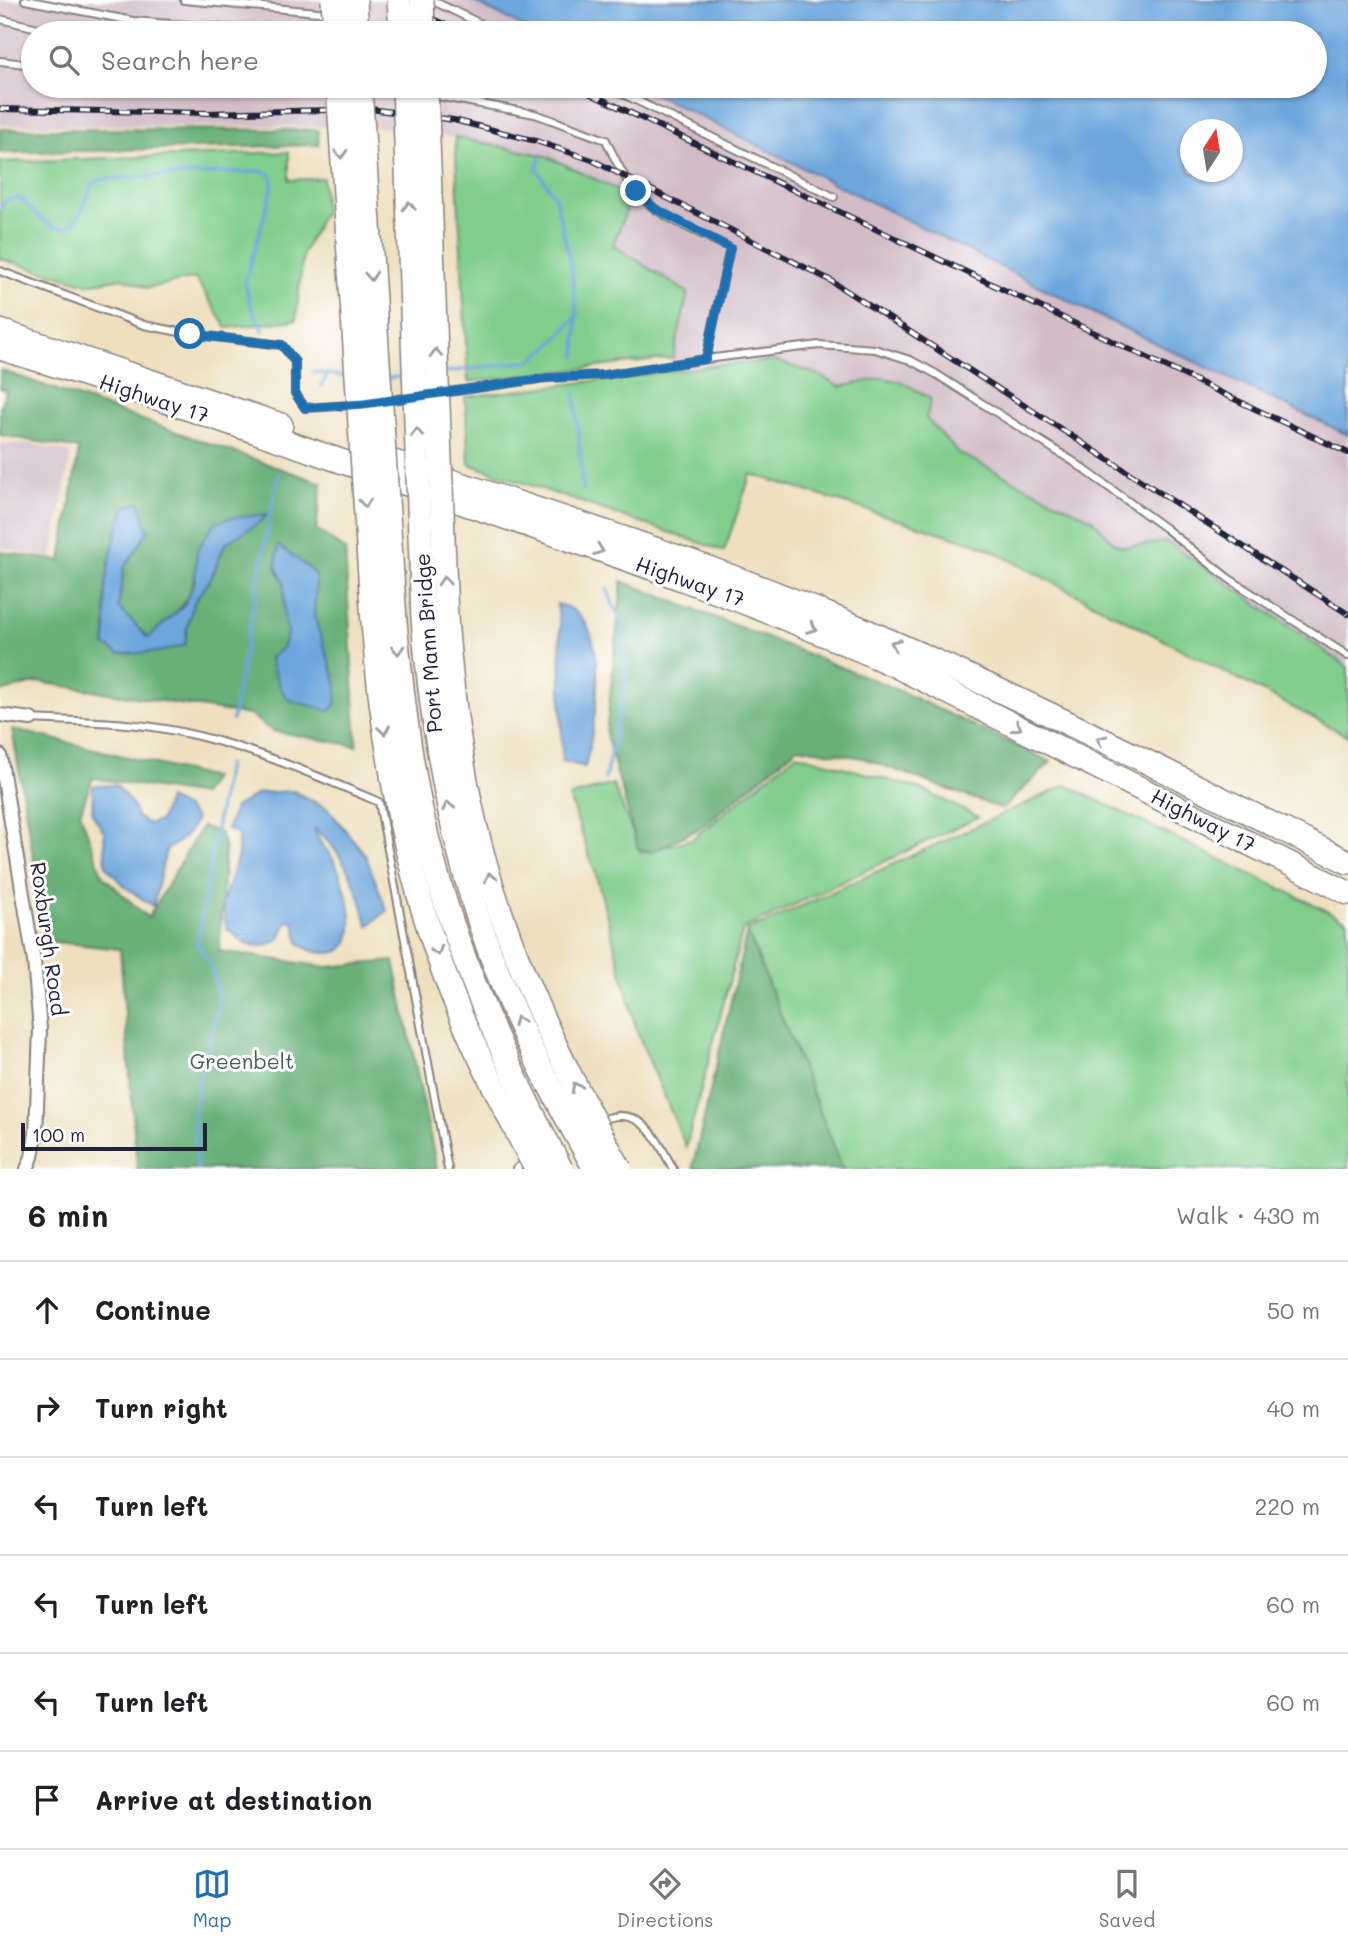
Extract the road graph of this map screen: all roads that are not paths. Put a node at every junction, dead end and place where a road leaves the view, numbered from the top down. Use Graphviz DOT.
graph roads {
  1 [pos="25,0"];
  2 [pos="184,0"];
  3 [pos="399,0"];
  4 [pos="422,0"];
  5 [pos="431,0"];
  6 [pos="455,11"];
  7 [pos="348,16"];
  8 [pos="0,19"];
  9 [pos="133,21"];
  10 [pos="400,21"];
  11 [pos="423,21"];
  12 [pos="472,21"];
  13 [pos="21,24"];
  14 [pos="0,61"];
  15 [pos="21,64"];
  16 [pos="339,98"];
  17 [pos="361,98"];
  18 [pos="416,98"];
  19 [pos="417,98"];
  20 [pos="456,98"];
  21 [pos="478,98"];
  22 [pos="632,98"];
  23 [pos="476,103"];
  24 [pos="834,197"];
  25 [pos="0,271"];
  26 [pos="0,331"];
  27 [pos="0,348"];
  28 [pos="706,359"];
  29 [pos="377,402"];
  30 [pos="364,404"];
  31 [pos="1348,656"];
  32 [pos="0,715"];
  33 [pos="32,719"];
  34 [pos="1049,743"];
  35 [pos="0,755"];
  36 [pos="1228,802"];
  37 [pos="1348,850"];
  38 [pos="1348,862"];
  39 [pos="1348,878"];
  40 [pos="1348,894"];
  41 [pos="566,1140"];
  42 [pos="555,1146"];
  43 [pos="27,1169"];
  44 [pos="448,1169"];
  45 [pos="516,1169"];
  46 [pos="536,1169"];
  47 [pos="561,1169"];
  48 [pos="595,1169"];
  49 [pos="620,1169"];
  50 [pos="673,1169"];
  1 -- 9 [label="lane"];
  2 -- 7 [label="lane"];
  3 -- 6 [label="lane"];
  3 -- 10 [label="highway, bridge"];
  4 -- 11 [label="highway, bridge"];
  5 -- 6 [label="lane"];
  6 -- 12 [label="lane"];
  8 -- 13 [label="lane"];
  14 -- 15 [label="lane"];
  16 -- 46 [label="highway, one-way, bridge"];
  17 -- 47 [label="highway, Port Mann Bridge, one-way, bridge"];
  48 -- 18 [label="highway, Port Mann Bridge, one-way, bridge"];
  49 -- 19 [label="highway, one-way, bridge"];
  20 -- 23 [label="lane"];
  21 -- 23 [label="lane"];
  22 -- 24 [label="lane"];
  23 -- 28 [label="lane"];
  25 -- 30 [label="lane"];
  36 -- 26 [label="highway, Highway 17, one-way"];
  27 -- 34 [label="highway, Highway 17, one-way"];
  28 -- 29 [label="lane"];
  28 -- 31 [label="lane"];
  32 -- 33 [label="street"];
  33 -- 44 [label="lane"];
  34 -- 39 [label="highway"];
  34 -- 40 [label="highway, Highway 17"];
  35 -- 43 [label="street, Roxburgh Road"];
  36 -- 37 [label="highway"];
  36 -- 38 [label="highway, Highway 17"];
  41 -- 50 [label="lane"];
  42 -- 45 [label="lane"];
}
